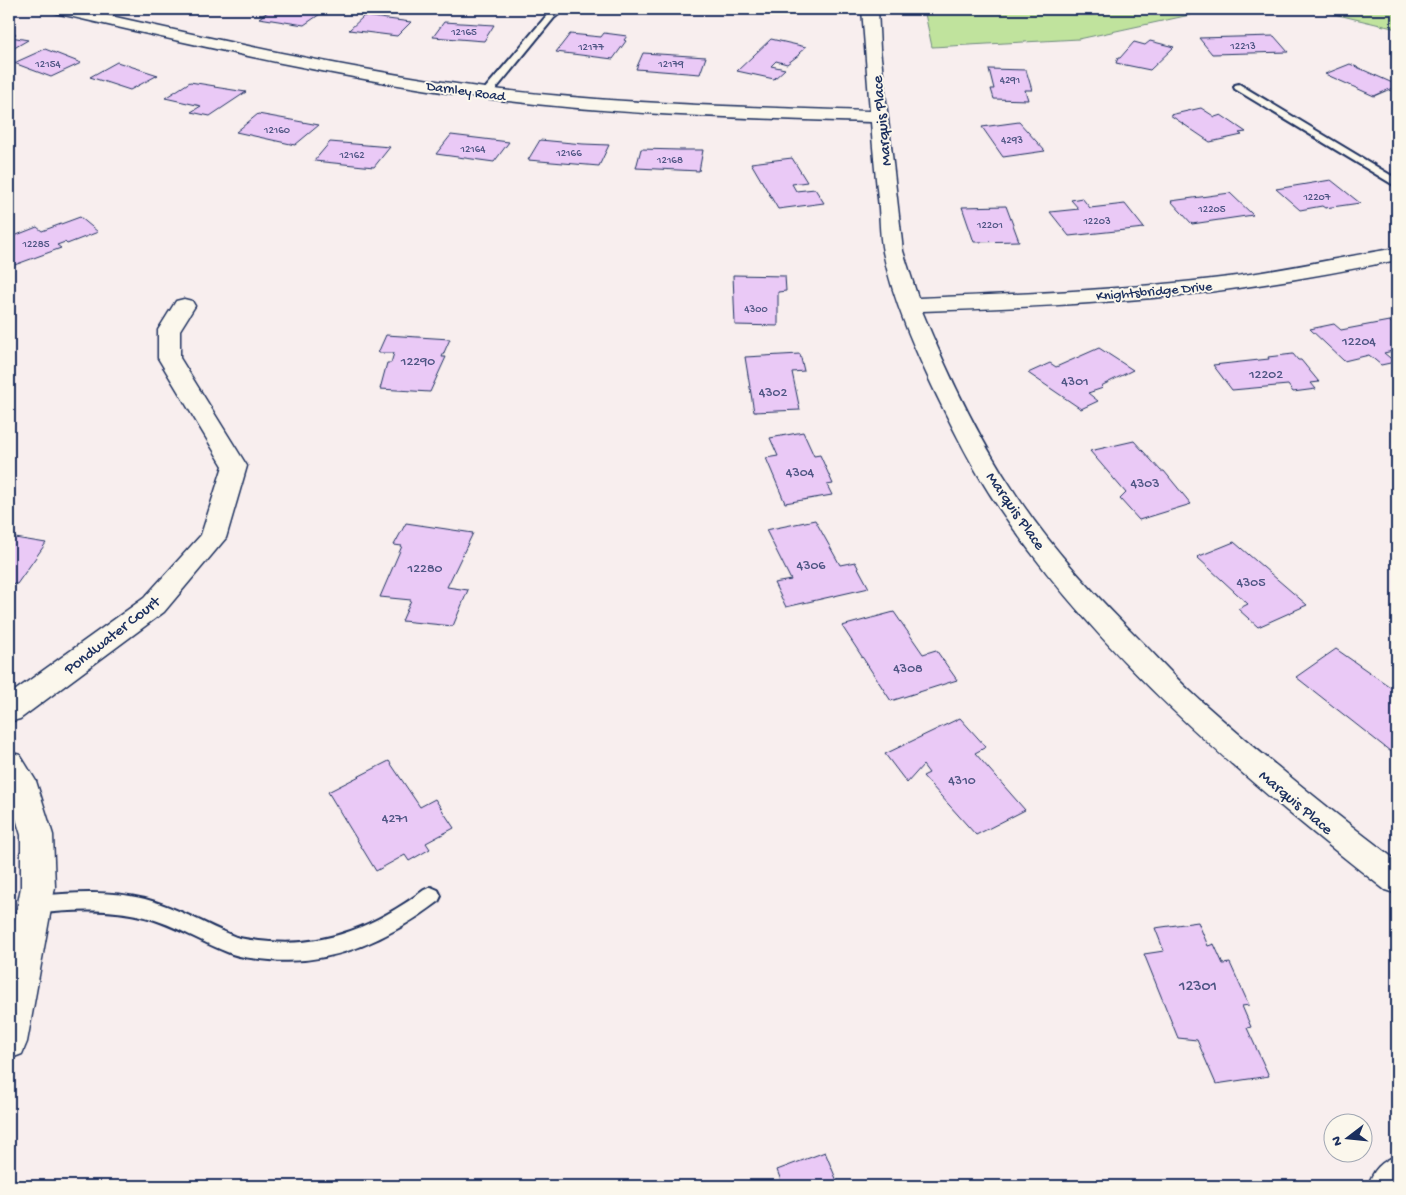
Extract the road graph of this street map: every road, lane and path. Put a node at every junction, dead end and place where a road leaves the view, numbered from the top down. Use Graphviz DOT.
graph roads {
  1 [pos="60,9"];
  2 [pos="560,9"];
  3 [pos="870,9"];
  4 [pos="1239,87"];
  5 [pos="487,93"];
  6 [pos="880,117"];
  7 [pos="1397,184"];
  8 [pos="1397,254"];
  9 [pos="909,305"];
  10 [pos="184,306"];
  11 [pos="9,710"];
  12 [pos="9,764"];
  13 [pos="1397,880"];
  14 [pos="431,896"];
  15 [pos="35,904"];
  16 [pos="9,1042"];
  17 [pos="1397,1175"];
  18 [pos="1387,1186"];
  1 -- 5 [label="street, Darnley Road"];
  2 -- 5 [label="lane"];
  3 -- 6 [label="street, Marquis Place"];
  4 -- 7 [label="lane"];
  5 -- 6 [label="street, Darnley Road"];
  6 -- 9 [label="street, Marquis Place"];
  8 -- 9 [label="street, Knightsbridge Drive"];
  9 -- 13 [label="street, Marquis Place"];
  10 -- 11 [label="street, Pondwater Court"];
  12 -- 15 [label="street"];
  14 -- 15 [label="lane"];
  15 -- 16 [label="street"];
  17 -- 18 [label="street"];
}
